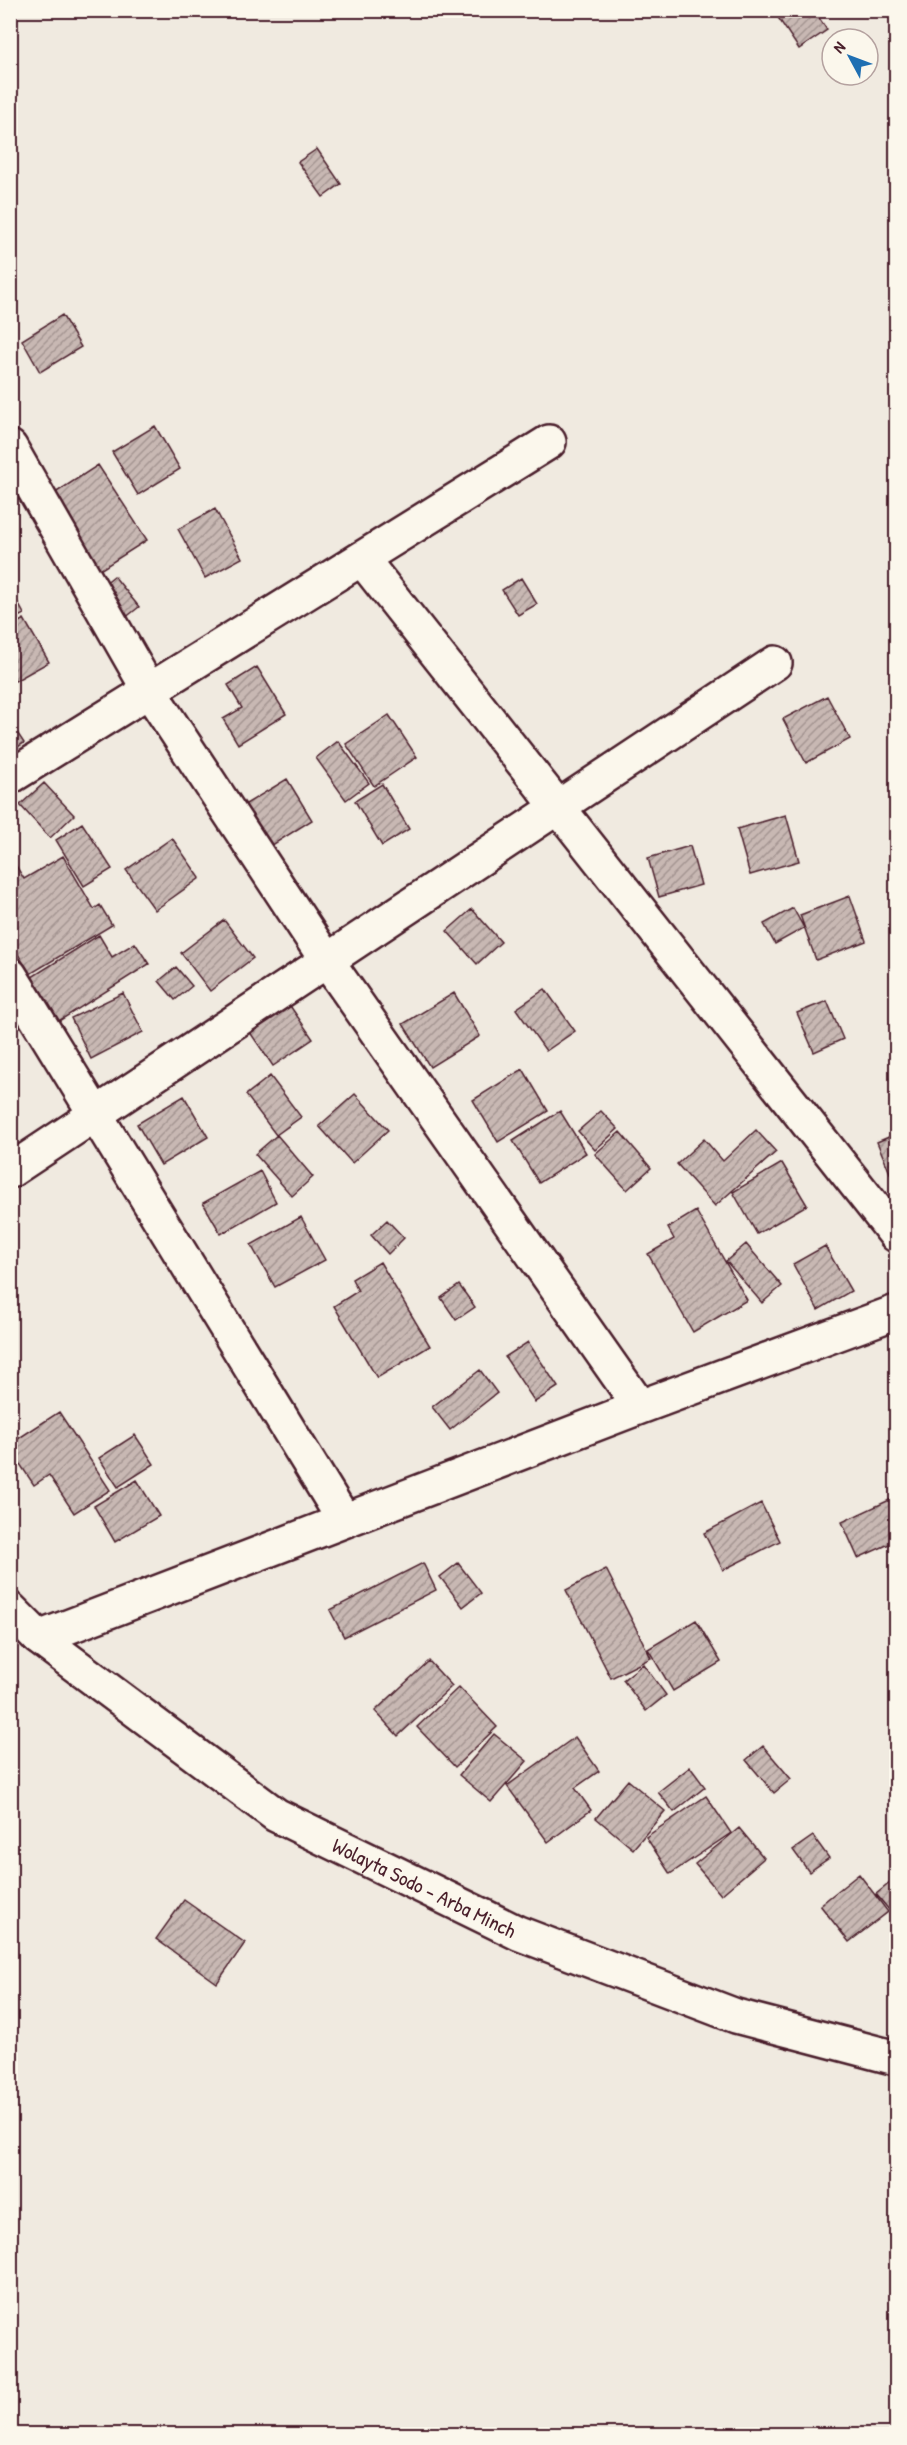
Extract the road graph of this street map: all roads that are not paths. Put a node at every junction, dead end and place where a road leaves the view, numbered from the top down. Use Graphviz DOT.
graph roads {
  1 [pos="549,442"];
  2 [pos="10,447"];
  3 [pos="362,559"];
  4 [pos="775,663"];
  5 [pos="150,692"];
  6 [pos="10,777"];
  7 [pos="559,807"];
  8 [pos="327,961"];
  9 [pos="10,975"];
  10 [pos="96,1115"];
  11 [pos="10,1171"];
  12 [pos="897,1235"];
  13 [pos="897,1312"];
  14 [pos="640,1407"];
  15 [pos="344,1520"];
  16 [pos="10,1609"];
  17 [pos="39,1638"];
  18 [pos="897,2058"];
  1 -- 3 [label="main road"];
  2 -- 5 [label="main road"];
  3 -- 5 [label="main road"];
  3 -- 7 [label="main road"];
  4 -- 7 [label="main road"];
  5 -- 6 [label="main road"];
  5 -- 8 [label="main road"];
  7 -- 8 [label="main road"];
  7 -- 12 [label="main road"];
  8 -- 10 [label="main road"];
  8 -- 14 [label="main road"];
  9 -- 10 [label="main road"];
  10 -- 11 [label="main road"];
  10 -- 15 [label="main road"];
  13 -- 14 [label="main road"];
  14 -- 15 [label="main road"];
  15 -- 17 [label="main road"];
  16 -- 17 [label="main road, Wolayta Sodo - Arba Minch"];
  17 -- 18 [label="main road, Wolayta Sodo - Arba Minch"];
}
